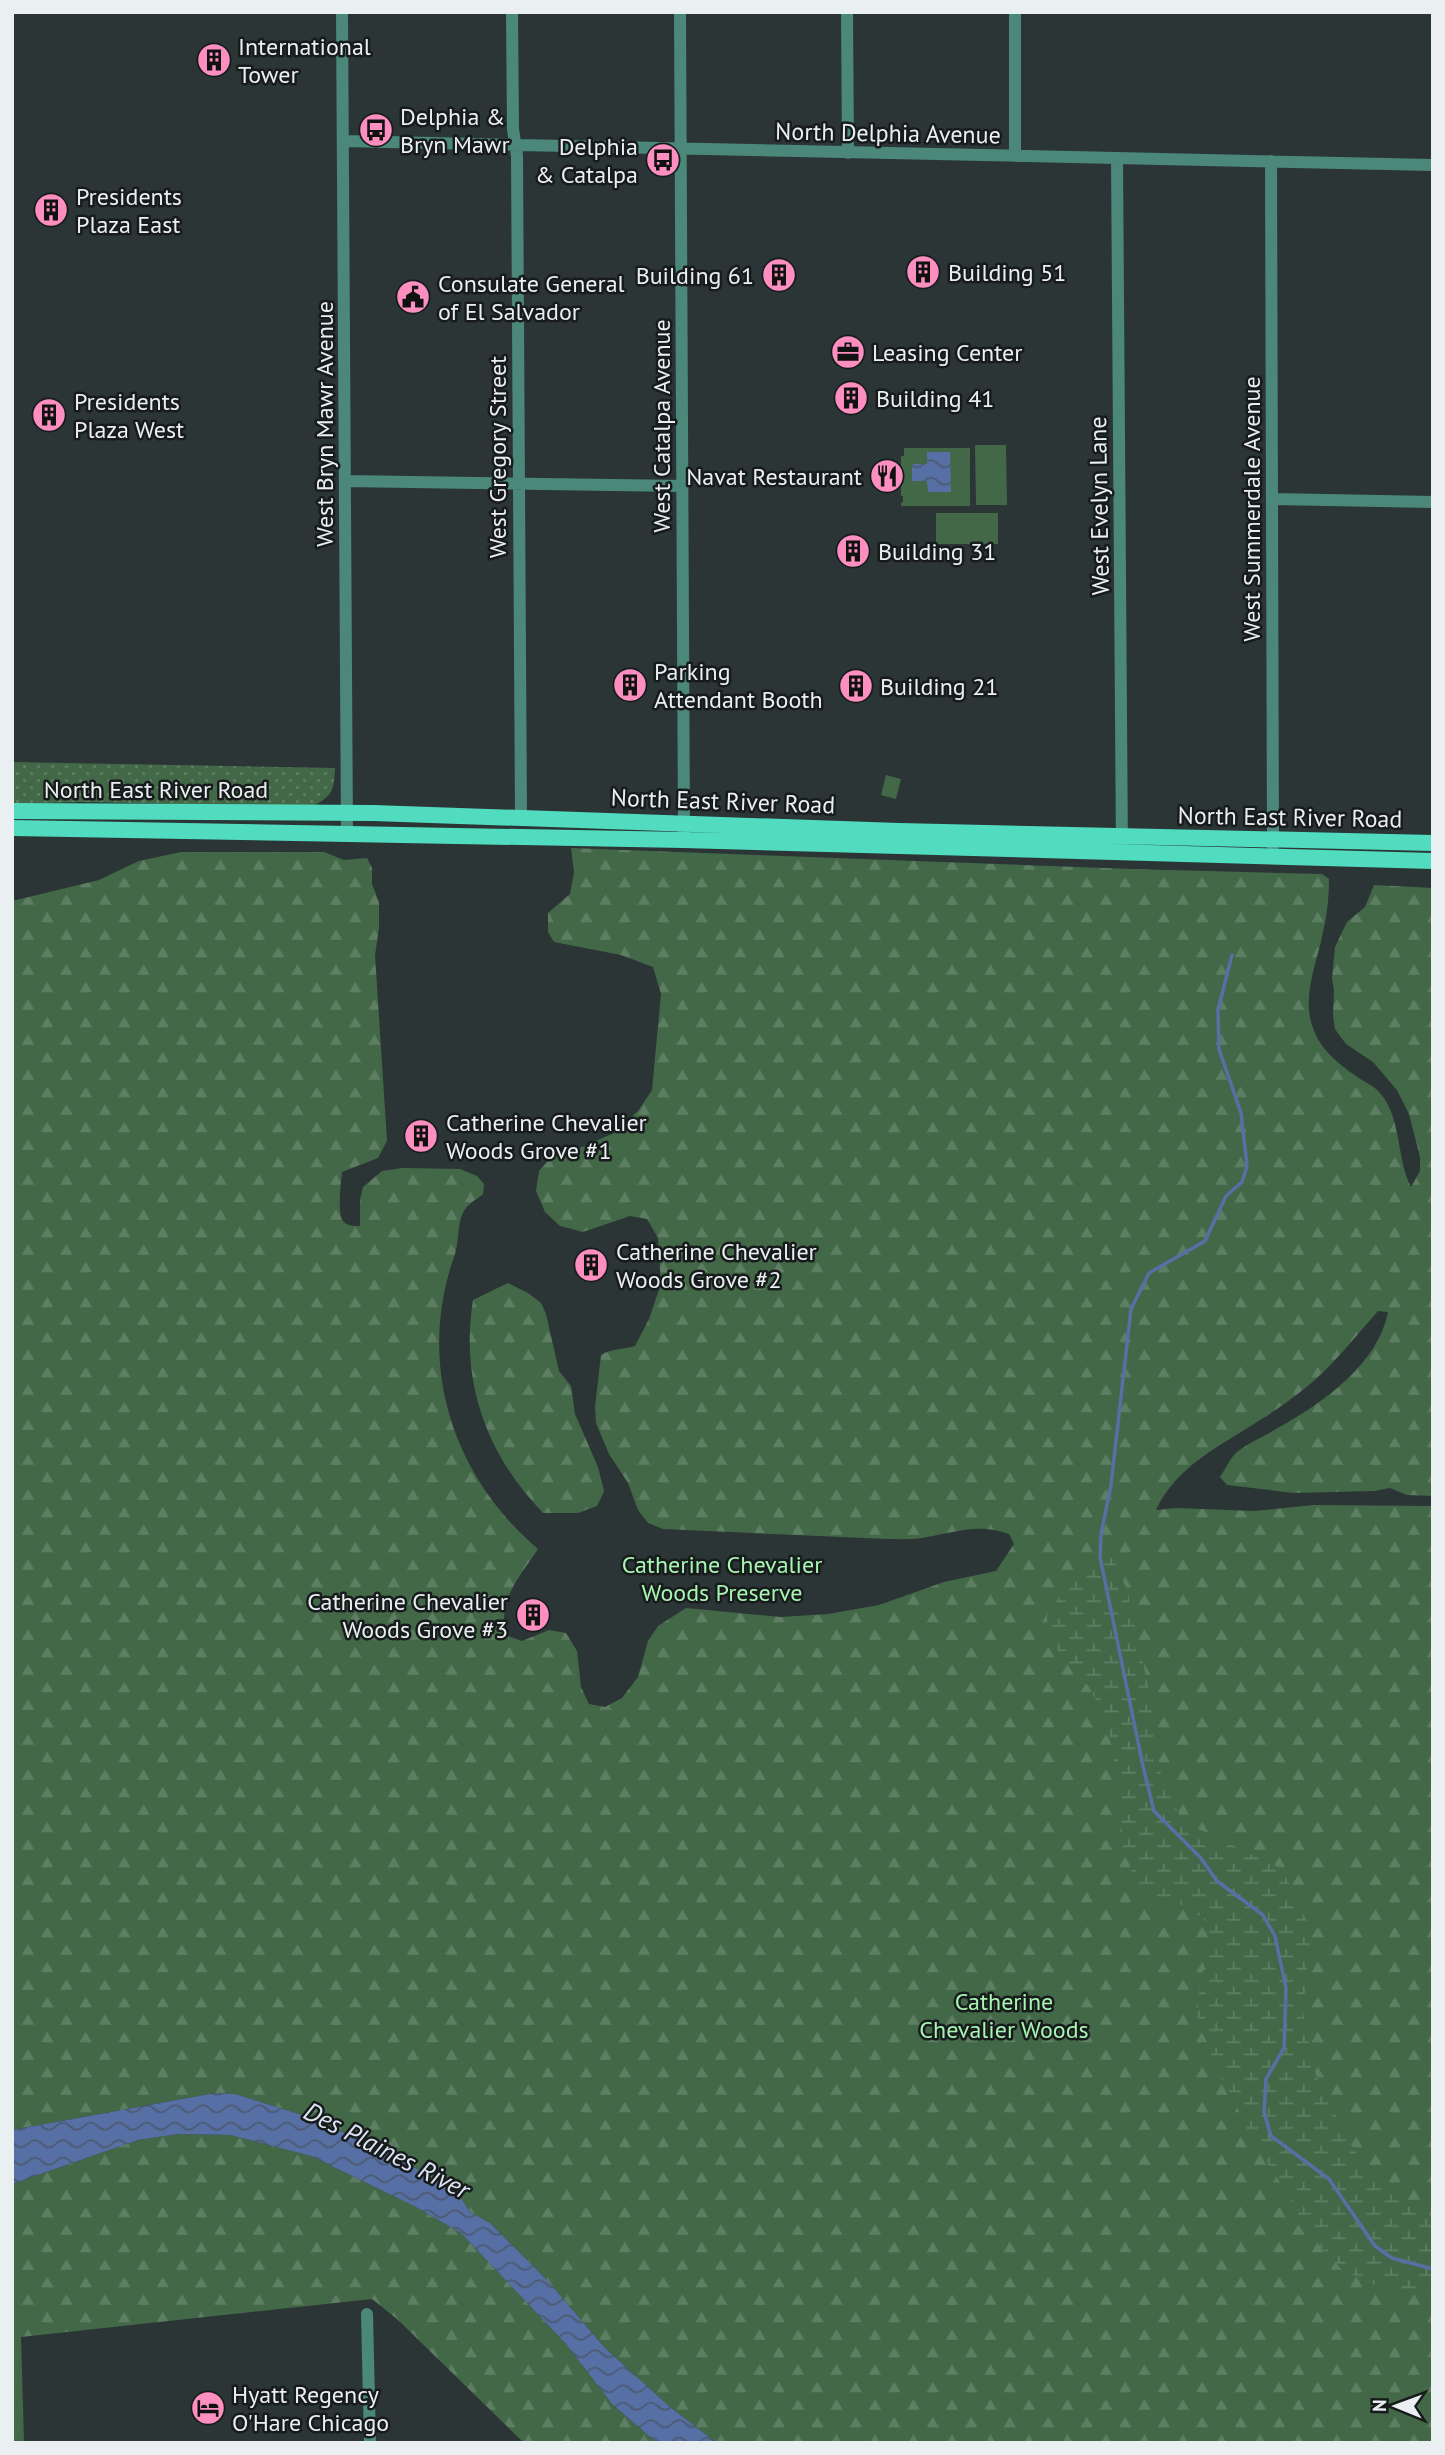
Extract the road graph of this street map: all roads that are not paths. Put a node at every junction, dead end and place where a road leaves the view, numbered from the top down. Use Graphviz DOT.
graph roads {
  1 [pos="342,12"];
  2 [pos="512,12"];
  3 [pos="680,12"];
  4 [pos="847,12"];
  5 [pos="1015,12"];
  6 [pos="343,141"];
  7 [pos="515,146"];
  8 [pos="681,149"];
  9 [pos="848,153"];
  10 [pos="1015,156"];
  11 [pos="1117,158"];
  12 [pos="1271,161"];
  13 [pos="1433,165"];
  14 [pos="345,481"];
  15 [pos="519,483"];
  16 [pos="683,486"];
  17 [pos="1273,499"];
  18 [pos="1433,502"];
  19 [pos="12,811"];
  20 [pos="347,813"];
  21 [pos="521,818"];
  22 [pos="684,822"];
  23 [pos="12,828"];
  24 [pos="347,835"];
  25 [pos="1122,835"];
  26 [pos="1273,839"];
  27 [pos="684,840"];
  28 [pos="1433,843"];
  29 [pos="1122,854"];
  30 [pos="1273,857"];
  31 [pos="1433,861"];
  32 [pos="367,2314"];
  33 [pos="370,2443"];
  1 -- 6 [label="street, West Bryn Mawr Avenue"];
  2 -- 7 [label="street, West Gregory Street"];
  3 -- 8 [label="street, West Catalpa Avenue"];
  4 -- 9 [label="street"];
  5 -- 10 [label="street"];
  6 -- 7 [label="street, North Delphia Avenue"];
  6 -- 14 [label="street, West Bryn Mawr Avenue"];
  7 -- 8 [label="street, North Delphia Avenue"];
  7 -- 15 [label="street, West Gregory Street"];
  8 -- 9 [label="street, North Delphia Avenue"];
  8 -- 16 [label="street, West Catalpa Avenue"];
  9 -- 10 [label="street, North Delphia Avenue"];
  10 -- 11 [label="street, North Delphia Avenue"];
  11 -- 12 [label="street, North Delphia Avenue"];
  11 -- 25 [label="street, West Evelyn Lane"];
  12 -- 13 [label="street, North Delphia Avenue"];
  12 -- 17 [label="street, West Summerdale Avenue"];
  14 -- 15 [label="street"];
  14 -- 20 [label="street, West Bryn Mawr Avenue"];
  15 -- 16 [label="street"];
  15 -- 21 [label="street, West Gregory Street"];
  16 -- 22 [label="street, West Catalpa Avenue"];
  17 -- 18 [label="street"];
  17 -- 26 [label="street, West Summerdale Avenue"];
  19 -- 20 [label="main road, North East River Road"];
  20 -- 21 [label="main road, North East River Road"];
  20 -- 24 [label="street, West Bryn Mawr Avenue"];
  21 -- 22 [label="main road, North East River Road"];
  22 -- 25 [label="main road, North East River Road"];
  22 -- 27 [label="street, West Catalpa Avenue"];
  23 -- 24 [label="main road, North East River Road"];
  24 -- 27 [label="main road, North East River Road"];
  25 -- 26 [label="main road, North East River Road"];
  25 -- 29 [label="street, West Evelyn Lane"];
  26 -- 28 [label="main road, North East River Road"];
  26 -- 30 [label="street, West Summerdale Avenue"];
  27 -- 29 [label="main road, North East River Road"];
  29 -- 30 [label="main road, North East River Road"];
  30 -- 31 [label="main road, North East River Road"];
  32 -- 33 [label="street"];
}
